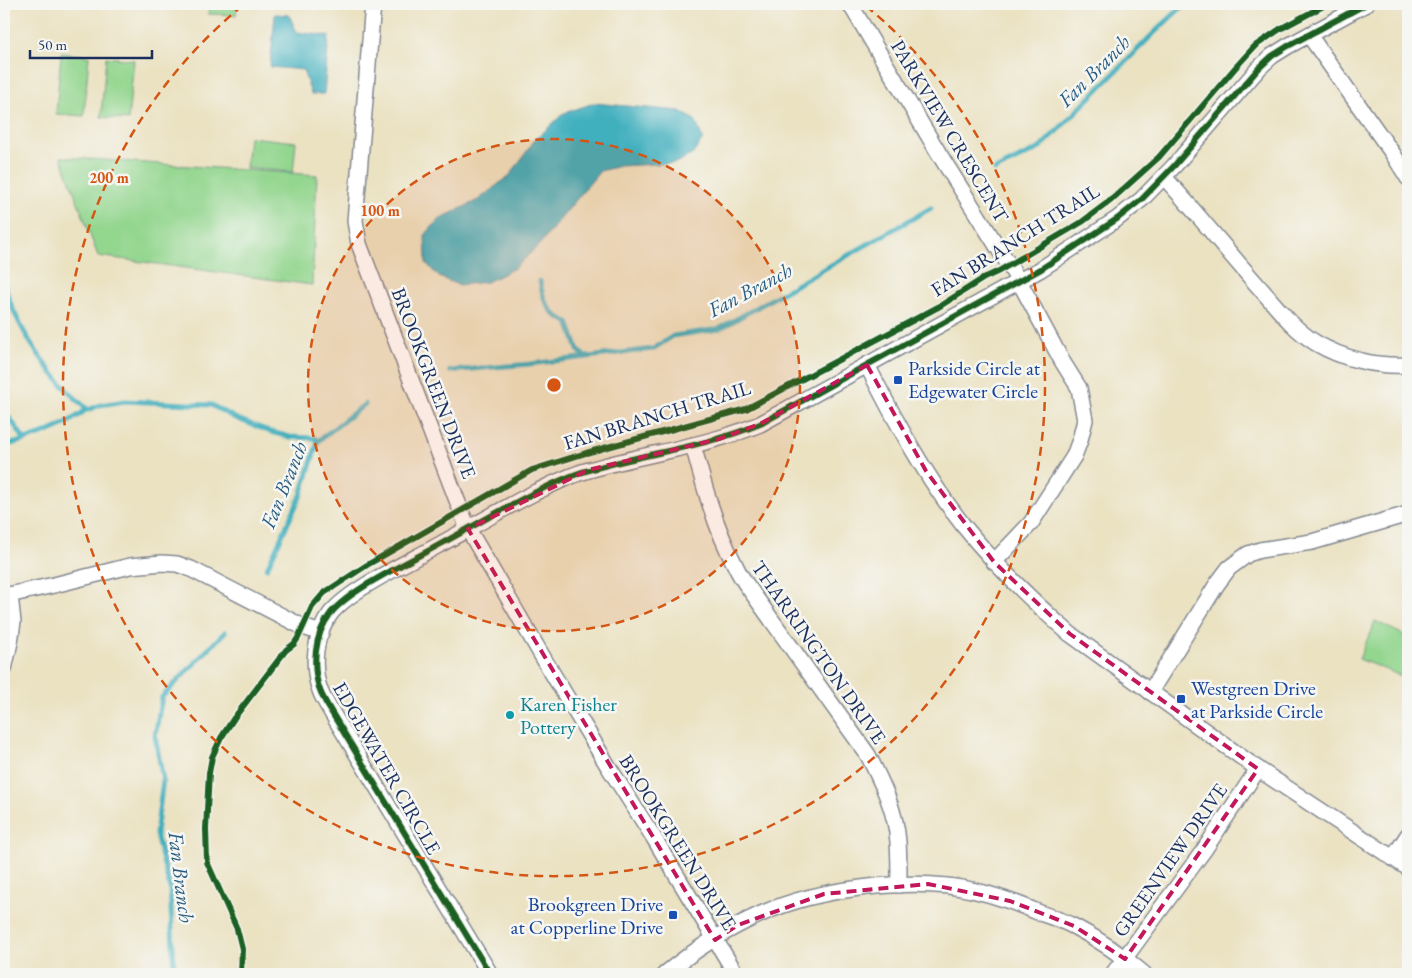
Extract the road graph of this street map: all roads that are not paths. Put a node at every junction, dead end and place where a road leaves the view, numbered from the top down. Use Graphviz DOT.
graph roads {
  1 [pos="373,4"];
  2 [pos="850,4"];
  3 [pos="1366,4"];
  4 [pos="1309,35"];
  5 [pos="1164,177"];
  6 [pos="1408,178"];
  7 [pos="1019,281"];
  8 [pos="1408,364"];
  9 [pos="867,365"];
  10 [pos="693,445"];
  11 [pos="1408,514"];
  12 [pos="468,529"];
  13 [pos="994,562"];
  14 [pos="7,596"];
  15 [pos="321,634"];
  16 [pos="4,669"];
  17 [pos="1150,692"];
  18 [pos="1258,769"];
  19 [pos="1408,835"];
  20 [pos="1393,858"];
  21 [pos="1408,868"];
  22 [pos="899,885"];
  23 [pos="715,940"];
  24 [pos="1125,959"];
  25 [pos="490,974"];
  26 [pos="665,974"];
  27 [pos="736,974"];
  28 [pos="1113,974"];
  29 [pos="1144,974"];
  1 -- 12 [label="street, BROOKGREEN DRIVE"];
  2 -- 7 [label="street, PARKVIEW CRESCENT"];
  3 -- 4 [label="street, EDGEWATER CIRCLE"];
  4 -- 5 [label="street, EDGEWATER CIRCLE"];
  4 -- 6 [label="street"];
  5 -- 7 [label="street, EDGEWATER CIRCLE"];
  5 -- 8 [label="street"];
  7 -- 9 [label="street, EDGEWATER CIRCLE"];
  7 -- 13 [label="street, PARKVIEW CRESCENT"];
  9 -- 10 [label="street, EDGEWATER CIRCLE"];
  9 -- 13 [label="street"];
  10 -- 12 [label="street, EDGEWATER CIRCLE"];
  10 -- 22 [label="street, THARRINGTON DRIVE"];
  11 -- 17 [label="street"];
  12 -- 15 [label="street, EDGEWATER CIRCLE"];
  12 -- 23 [label="street, BROOKGREEN DRIVE"];
  13 -- 17 [label="street"];
  14 -- 15 [label="street"];
  14 -- 16 [label="street"];
  15 -- 25 [label="street, EDGEWATER CIRCLE"];
  17 -- 18 [label="street"];
  18 -- 20 [label="street"];
  18 -- 24 [label="street, GREENVIEW DRIVE"];
  19 -- 20 [label="street"];
  20 -- 21 [label="street"];
  22 -- 23 [label="street"];
  22 -- 24 [label="street"];
  23 -- 26 [label="street"];
  23 -- 27 [label="street, BROOKGREEN DRIVE"];
  24 -- 28 [label="street, GREENVIEW DRIVE"];
  24 -- 29 [label="street"];
}
